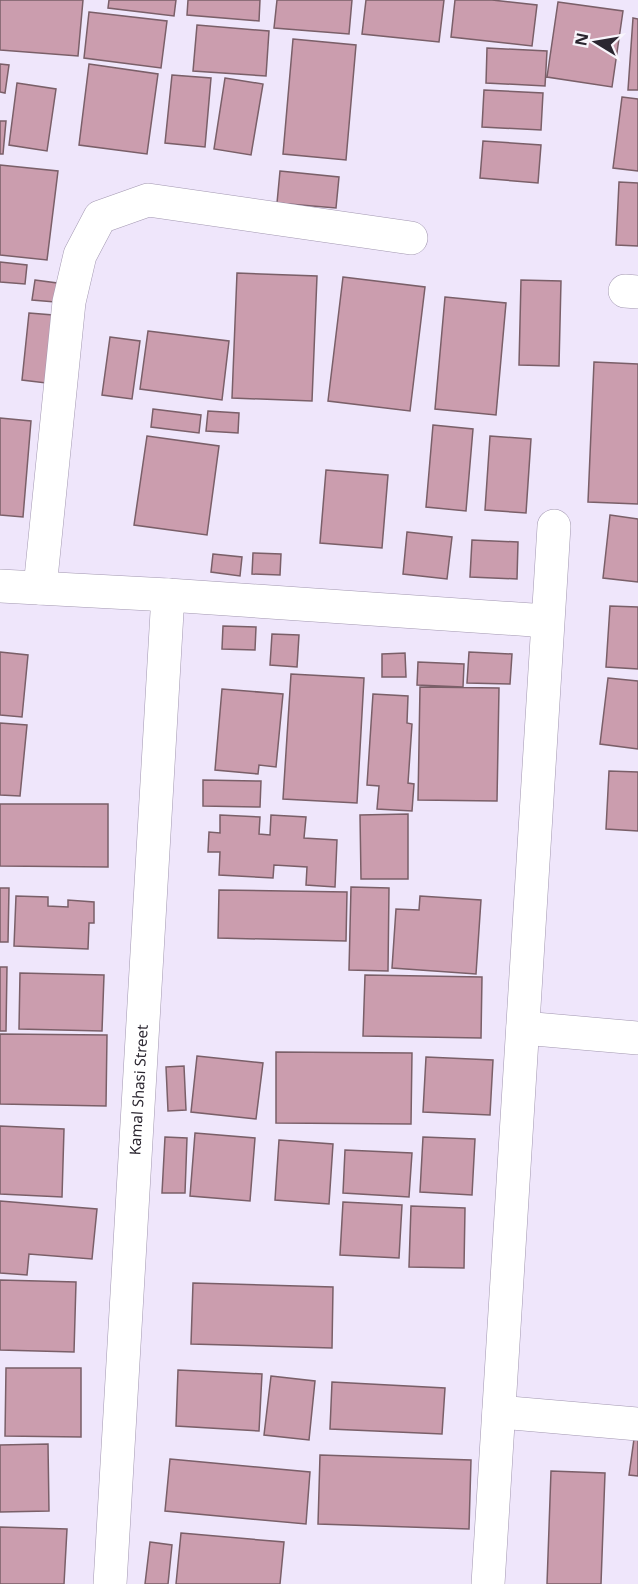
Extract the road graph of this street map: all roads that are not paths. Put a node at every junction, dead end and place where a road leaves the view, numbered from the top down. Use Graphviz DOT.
graph roads {
  1 [pos="411,237"];
  2 [pos="554,526"];
  3 [pos="0,586"];
  4 [pos="40,588"];
  5 [pos="168,595"];
  6 [pos="547,621"];
  7 [pos="523,1028"];
  8 [pos="638,1038"];
  9 [pos="499,1412"];
  10 [pos="638,1424"];
  11 [pos="110,1584"];
  12 [pos="488,1584"];
  1 -- 4 [label="street"];
  2 -- 6 [label="street"];
  3 -- 4 [label="street"];
  4 -- 5 [label="street"];
  5 -- 6 [label="street"];
  5 -- 11 [label="street, Kamal Shasi Street"];
  6 -- 7 [label="street"];
  7 -- 8 [label="street"];
  7 -- 9 [label="street"];
  9 -- 10 [label="street"];
  9 -- 12 [label="street"];
}
